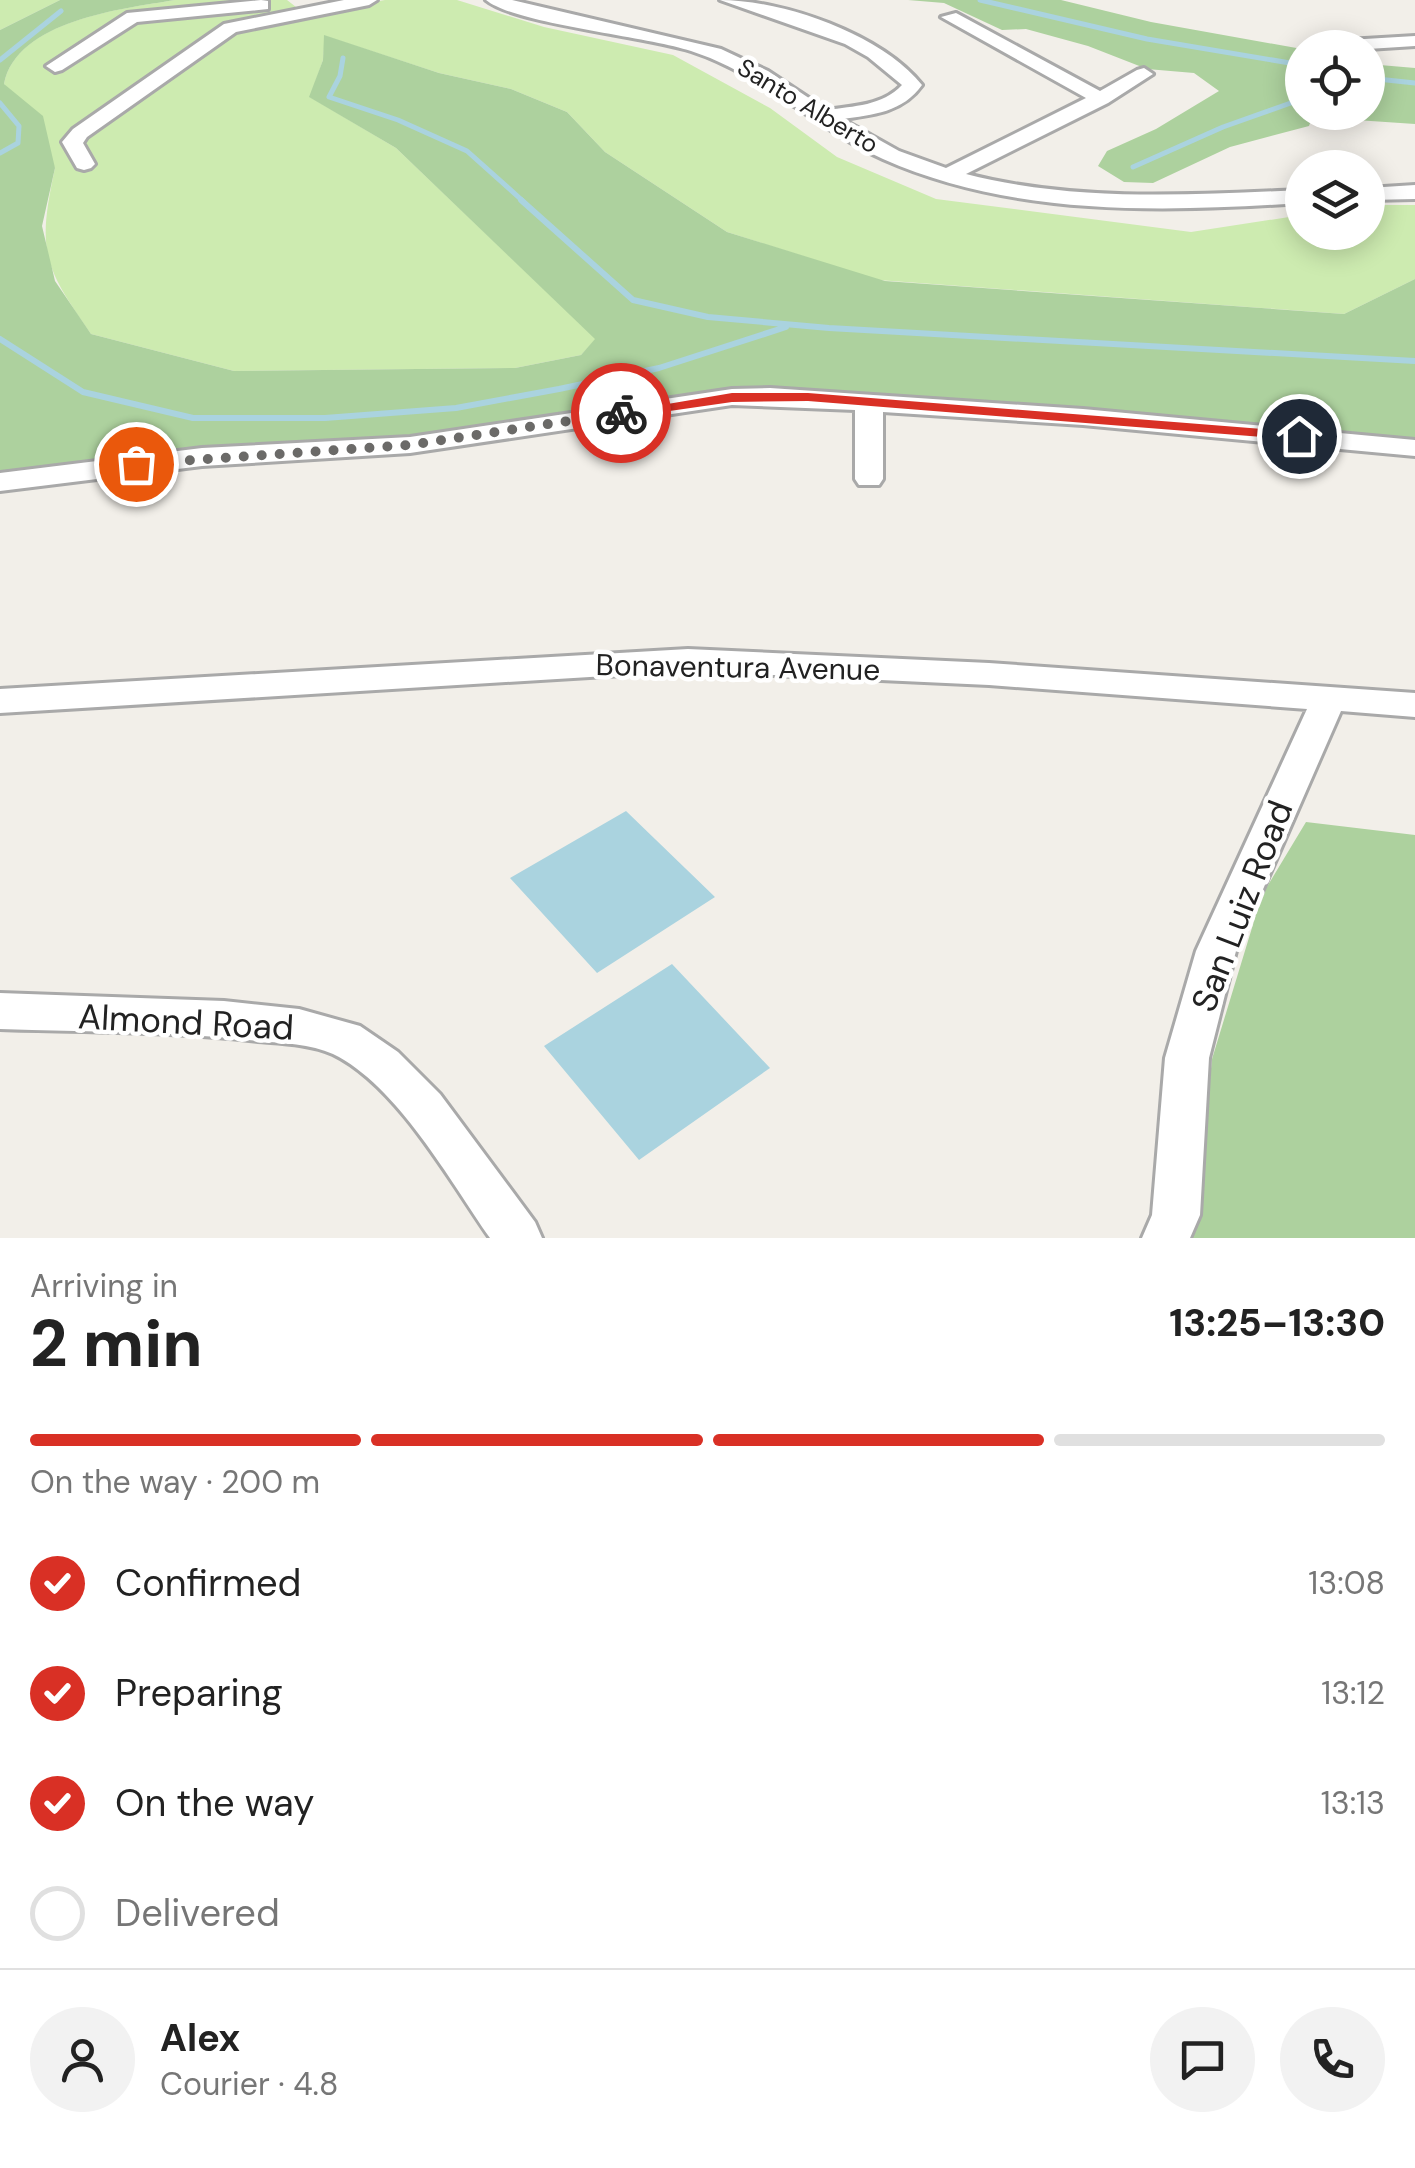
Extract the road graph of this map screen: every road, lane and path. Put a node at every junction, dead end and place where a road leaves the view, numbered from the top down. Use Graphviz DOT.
graph roads {
  1 [pos="494,0"];
  2 [pos="728,0"];
  3 [pos="360,2"];
  4 [pos="950,16"];
  5 [pos="1415,42"];
  6 [pos="1385,43"];
  7 [pos="56,66"];
  8 [pos="1144,74"];
  9 [pos="1100,99"];
  10 [pos="824,116"];
  11 [pos="84,164"];
  12 [pos="948,176"];
  13 [pos="1415,192"];
  14 [pos="1385,193"];
  15 [pos="1285,197"];
  16 [pos="869,402"];
  17 [pos="1415,448"];
  18 [pos="869,479"];
  19 [pos="0,482"];
  20 [pos="1329,699"];
  21 [pos="0,701"];
  22 [pos="1415,705"];
  23 [pos="0,1011"];
  24 [pos="518,1238"];
  25 [pos="1166,1238"];
  1 -- 10 [label="street, Santo Alberto"];
  2 -- 10 [label="street"];
  3 -- 7 [label="street"];
  3 -- 11 [label="street"];
  4 -- 9 [label="street"];
  5 -- 6 [label="street"];
  8 -- 9 [label="street"];
  9 -- 12 [label="street"];
  10 -- 12 [label="street, Santo Alberto"];
  12 -- 15 [label="street, Santo Alberto"];
  13 -- 14 [label="street"];
  16 -- 17 [label="street"];
  16 -- 18 [label="street"];
  16 -- 19 [label="street"];
  20 -- 21 [label="street, Bonaventura Avenue"];
  20 -- 22 [label="street, Bonaventura Avenue"];
  20 -- 25 [label="street, San Luiz Road"];
  23 -- 24 [label="street, Almond Road"];
}
